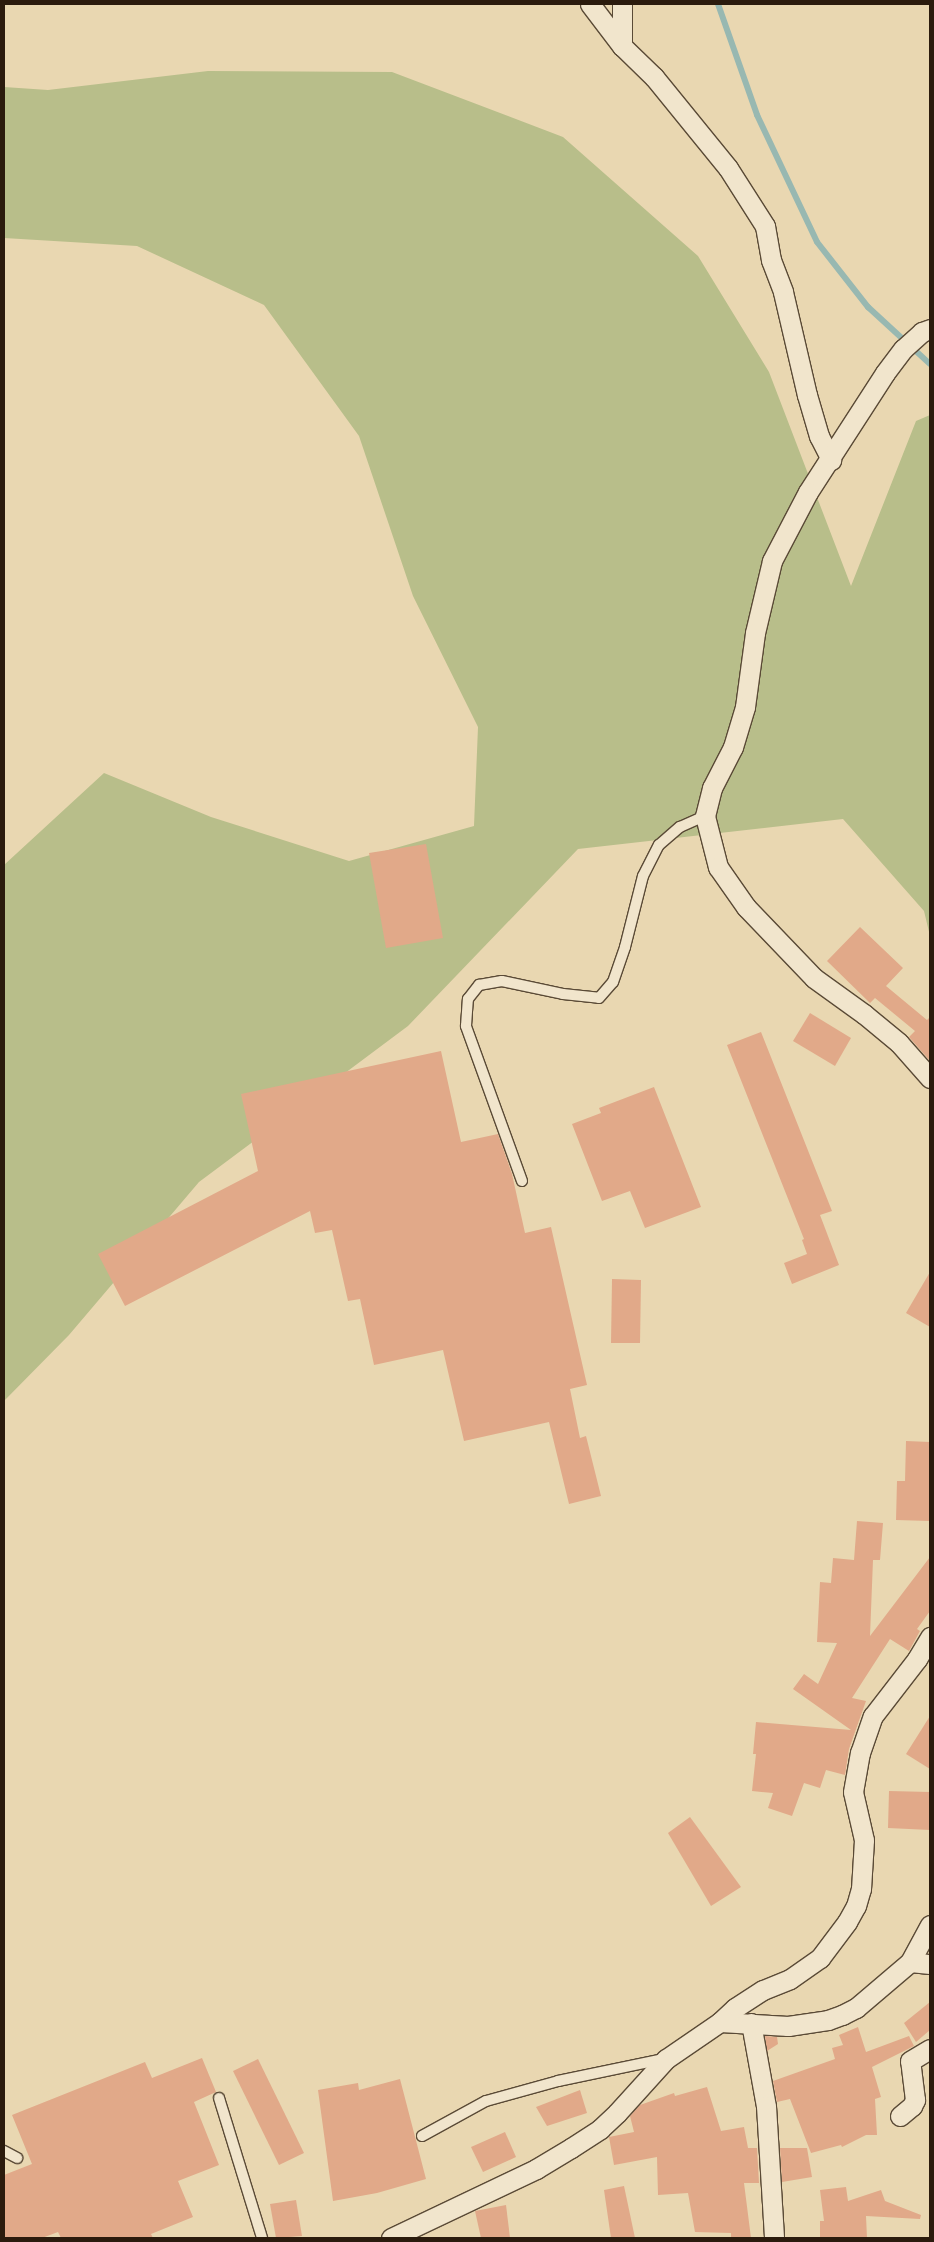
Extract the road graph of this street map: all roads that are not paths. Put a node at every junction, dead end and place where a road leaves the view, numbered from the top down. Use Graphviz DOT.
graph roads {
  1 [pos="590,4"];
  2 [pos="622,4"];
  3 [pos="622,46"];
  4 [pos="926,330"];
  5 [pos="831,460"];
  6 [pos="705,816"];
  7 [pos="930,1078"];
  8 [pos="522,1181"];
  9 [pos="930,1636"];
  10 [pos="930,1925"];
  11 [pos="910,1962"];
  12 [pos="930,1964"];
  13 [pos="720,2022"];
  14 [pos="751,2023"];
  15 [pos="930,2049"];
  16 [pos="666,2059"];
  17 [pos="219,2098"];
  18 [pos="900,2116"];
  19 [pos="422,2136"];
  20 [pos="4,2151"];
  21 [pos="17,2158"];
  22 [pos="262,2238"];
  23 [pos="391,2238"];
  24 [pos="774,2238"];
  1 -- 3 [label="street"];
  2 -- 3 [label="street"];
  3 -- 5 [label="street"];
  4 -- 5 [label="street"];
  5 -- 6 [label="street"];
  6 -- 7 [label="street"];
  6 -- 8 [label="lane"];
  9 -- 13 [label="street"];
  10 -- 11 [label="street"];
  11 -- 12 [label="street"];
  11 -- 14 [label="street"];
  13 -- 14 [label="street"];
  13 -- 16 [label="street"];
  14 -- 24 [label="street"];
  15 -- 18 [label="street"];
  16 -- 19 [label="lane"];
  16 -- 23 [label="street"];
  17 -- 22 [label="lane"];
  20 -- 21 [label="lane"];
}
